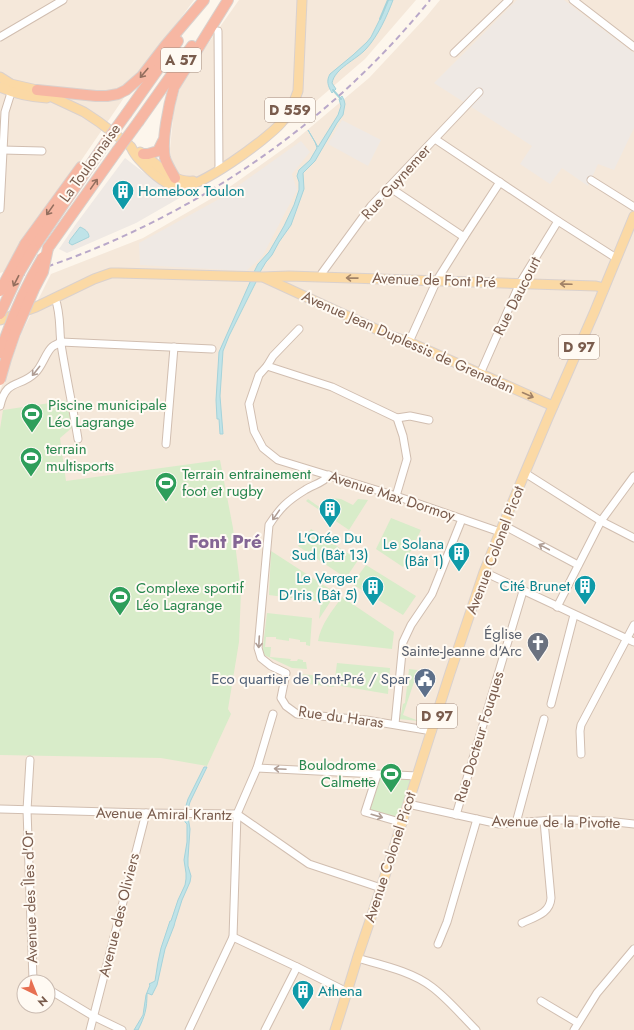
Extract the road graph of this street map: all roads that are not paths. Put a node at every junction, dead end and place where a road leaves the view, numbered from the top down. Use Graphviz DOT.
graph roads {
  1 [pos="63,0"];
  2 [pos="205,0"];
  3 [pos="224,0"];
  4 [pos="228,0"];
  5 [pos="302,0"];
  6 [pos="509,0"];
  7 [pos="573,0"];
  8 [pos="218,31"];
  9 [pos="0,37"];
  10 [pos="634,47"];
  11 [pos="454,53"];
  12 [pos="0,77"];
  13 [pos="0,87"];
  14 [pos="11,88"];
  15 [pos="37,90"];
  16 [pos="479,92"];
  17 [pos="57,100"];
  18 [pos="164,139"];
  19 [pos="435,139"];
  20 [pos="131,146"];
  21 [pos="2,150"];
  22 [pos="42,151"];
  23 [pos="143,154"];
  24 [pos="219,170"];
  25 [pos="175,178"];
  26 [pos="204,179"];
  27 [pos="591,180"];
  28 [pos="500,182"];
  29 [pos="389,187"];
  30 [pos="634,207"];
  31 [pos="0,209"];
  32 [pos="634,216"];
  33 [pos="558,221"];
  34 [pos="464,237"];
  35 [pos="29,247"];
  36 [pos="48,248"];
  37 [pos="616,258"];
  38 [pos="289,276"];
  39 [pos="262,277"];
  40 [pos="322,277"];
  41 [pos="437,280"];
  42 [pos="520,283"];
  43 [pos="284,286"];
  44 [pos="604,288"];
  45 [pos="0,291"];
  46 [pos="55,298"];
  47 [pos="0,314"];
  48 [pos="0,320"];
  49 [pos="299,329"];
  50 [pos="61,342"];
  51 [pos="409,342"];
  52 [pos="174,347"];
  53 [pos="212,349"];
  54 [pos="0,353"];
  55 [pos="267,366"];
  56 [pos="480,374"];
  57 [pos="0,380"];
  58 [pos="0,406"];
  59 [pos="553,406"];
  60 [pos="397,418"];
  61 [pos="429,420"];
  62 [pos="78,439"];
  63 [pos="166,444"];
  64 [pos="525,473"];
  65 [pos="329,475"];
  66 [pos="634,476"];
  67 [pos="396,496"];
  68 [pos="462,519"];
  69 [pos="601,521"];
  70 [pos="501,529"];
  71 [pos="634,538"];
  72 [pos="578,565"];
  73 [pos="484,572"];
  74 [pos="523,591"];
  75 [pos="557,607"];
  76 [pos="574,615"];
  77 [pos="634,625"];
  78 [pos="627,639"];
  79 [pos="634,642"];
  80 [pos="550,704"];
  81 [pos="273,714"];
  82 [pos="544,719"];
  83 [pos="395,724"];
  84 [pos="432,731"];
  85 [pos="581,754"];
  86 [pos="30,760"];
  87 [pos="257,768"];
  88 [pos="377,774"];
  89 [pos="417,776"];
  90 [pos="408,804"];
  91 [pos="0,809"];
  92 [pos="27,810"];
  93 [pos="146,813"];
  94 [pos="237,814"];
  95 [pos="456,815"];
  96 [pos="477,819"];
  97 [pos="544,821"];
  98 [pos="402,823"];
  99 [pos="516,823"];
  100 [pos="634,824"];
  101 [pos="381,888"];
  102 [pos="522,923"];
  103 [pos="233,937"];
  104 [pos="438,944"];
  105 [pos="634,949"];
  106 [pos="357,958"];
  107 [pos="298,967"];
  108 [pos="33,974"];
  109 [pos="347,992"];
  110 [pos="56,994"];
  111 [pos="541,1001"];
  112 [pos="93,1016"];
  113 [pos="578,1023"];
  114 [pos="90,1030"];
  115 [pos="122,1030"];
  116 [pos="189,1030"];
  117 [pos="265,1030"];
  118 [pos="335,1030"];
  119 [pos="476,1030"];
  120 [pos="574,1030"];
  1 -- 9 [label="street"];
  2 -- 15 [label="highway, one-way"];
  2 -- 35 [label="highway, La Toulonnaise / A 57, one-way, bridge"];
  36 -- 3 [label="highway, La Toulonnaise / A 57, one-way, bridge"];
  4 -- 18 [label="highway"];
  5 -- 24 [label="main road, D 559"];
  6 -- 11 [label="street"];
  7 -- 10 [label="street"];
  8 -- 24 [label="street"];
  12 -- 14 [label="main road, D 559"];
  13 -- 14 [label="main road, D 559"];
  14 -- 15 [label="main road, D 559"];
  14 -- 17 [label="main road, D 559"];
  14 -- 21 [label="street"];
  15 -- 17 [label="main road, D 559"];
  16 -- 19 [label="street, Rue Guynemer"];
  17 -- 20 [label="main road, D 559"];
  18 -- 23 [label="highway"];
  18 -- 25 [label="highway"];
  19 -- 28 [label="street"];
  19 -- 29 [label="street, Rue Guynemer"];
  20 -- 23 [label="main road, D 559"];
  20 -- 26 [label="main road, D 559"];
  21 -- 22 [label="street"];
  21 -- 31 [label="street"];
  23 -- 25 [label="main road, D 559"];
  24 -- 26 [label="main road, D 559"];
  25 -- 26 [label="main road, D 559"];
  27 -- 30 [label="street"];
  28 -- 33 [label="street"];
  28 -- 34 [label="street"];
  29 -- 34 [label="street"];
  29 -- 40 [label="street, Rue Guynemer"];
  32 -- 37 [label="main road, Avenue Colonel Picot / D 97"];
  33 -- 37 [label="street"];
  33 -- 42 [label="street, Rue Daucourt"];
  34 -- 41 [label="street"];
  35 -- 45 [label="highway, bridge"];
  35 -- 47 [label="highway, La Toulonnaise / A 57, one-way, bridge"];
  36 -- 54 [label="highway, La Toulonnaise / A 57, bridge"];
  36 -- 57 [label="highway, bridge"];
  37 -- 44 [label="main road, Avenue Colonel Picot / D 97"];
  38 -- 39 [label="main road, Avenue de Font Pré"];
  38 -- 40 [label="main road, Avenue de Font Pré"];
  38 -- 43 [label="street"];
  39 -- 43 [label="main road, Avenue Jean Duplessis de Grenadan"];
  39 -- 46 [label="main road, Avenue de Font Pré"];
  41 -- 40 [label="main road, Avenue de Font Pré, one-way"];
  41 -- 42 [label="main road, Avenue de Font Pré"];
  41 -- 51 [label="street"];
  44 -- 42 [label="main road, Avenue de Font Pré, one-way"];
  42 -- 56 [label="street, Rue Daucourt"];
  43 -- 51 [label="main road, Avenue Jean Duplessis de Grenadan"];
  44 -- 59 [label="main road, Avenue Colonel Picot / D 97"];
  46 -- 48 [label="main road, Avenue de Font Pré"];
  46 -- 50 [label="street"];
  49 -- 55 [label="street"];
  50 -- 52 [label="street"];
  50 -- 58 [label="street, one-way"];
  50 -- 62 [label="street"];
  51 -- 56 [label="main road, Avenue Jean Duplessis de Grenadan"];
  52 -- 53 [label="street"];
  52 -- 63 [label="street"];
  55 -- 60 [label="street"];
  55 -- 65 [label="street, Avenue Max Dormoy"];
  56 -- 59 [label="main road, Avenue Jean Duplessis de Grenadan, one-way"];
  59 -- 64 [label="main road, Avenue Colonel Picot / D 97"];
  60 -- 61 [label="street"];
  60 -- 67 [label="street"];
  64 -- 69 [label="street"];
  64 -- 70 [label="main road, Avenue Colonel Picot / D 97"];
  65 -- 67 [label="street, Avenue Max Dormoy"];
  65 -- 83 [label="street, Rue du Haras, one-way"];
  66 -- 69 [label="street"];
  67 -- 68 [label="street, Avenue Max Dormoy"];
  68 -- 70 [label="street, Avenue Max Dormoy"];
  68 -- 83 [label="street"];
  69 -- 71 [label="street"];
  69 -- 72 [label="street"];
  72 -- 70 [label="street, Avenue Max Dormoy, one-way"];
  70 -- 73 [label="main road, Avenue Colonel Picot / D 97"];
  72 -- 75 [label="street"];
  73 -- 74 [label="street"];
  73 -- 84 [label="main road, Avenue Colonel Picot / D 97"];
  74 -- 75 [label="street"];
  74 -- 95 [label="street, Rue Docteur Fouques"];
  75 -- 76 [label="street"];
  76 -- 78 [label="street"];
  76 -- 80 [label="street"];
  77 -- 78 [label="street"];
  78 -- 79 [label="street"];
  78 -- 85 [label="street"];
  81 -- 87 [label="street"];
  82 -- 99 [label="street"];
  83 -- 84 [label="street, Rue du Haras"];
  84 -- 89 [label="main road, Avenue Colonel Picot / D 97"];
  86 -- 92 [label="street, Avenue des Îles d'Or"];
  88 -- 87 [label="street, one-way"];
  87 -- 94 [label="street"];
  88 -- 89 [label="street"];
  88 -- 98 [label="street, one-way"];
  89 -- 90 [label="main road, Avenue Colonel Picot / D 97"];
  90 -- 95 [label="street, Avenue de la Pivotte"];
  90 -- 98 [label="main road, Avenue Colonel Picot / D 97"];
  91 -- 92 [label="street, Avenue Amiral Krantz"];
  92 -- 93 [label="street, Avenue Amiral Krantz"];
  92 -- 108 [label="street, Avenue des Îles d'Or"];
  93 -- 94 [label="street, Avenue Amiral Krantz"];
  93 -- 112 [label="street, Avenue des Oliviers"];
  94 -- 101 [label="street, Avenue Amiral Krantz"];
  94 -- 103 [label="street"];
  95 -- 96 [label="street, Avenue de la Pivotte"];
  96 -- 99 [label="street, Avenue de la Pivotte"];
  96 -- 104 [label="street"];
  97 -- 99 [label="street, Avenue de la Pivotte"];
  97 -- 100 [label="street, Avenue de la Pivotte"];
  97 -- 102 [label="street"];
  98 -- 101 [label="main road, Avenue Colonel Picot / D 97"];
  101 -- 106 [label="main road, Avenue Colonel Picot / D 97"];
  103 -- 107 [label="street"];
  103 -- 116 [label="street"];
  105 -- 113 [label="street"];
  106 -- 109 [label="main road, Avenue Colonel Picot / D 97"];
  106 -- 119 [label="street"];
  107 -- 109 [label="street"];
  107 -- 117 [label="street"];
  109 -- 118 [label="main road, Avenue Colonel Picot / D 97"];
  110 -- 112 [label="street"];
  111 -- 113 [label="street"];
  112 -- 114 [label="street, Avenue des Oliviers"];
  112 -- 115 [label="street"];
  113 -- 120 [label="street"];
}
